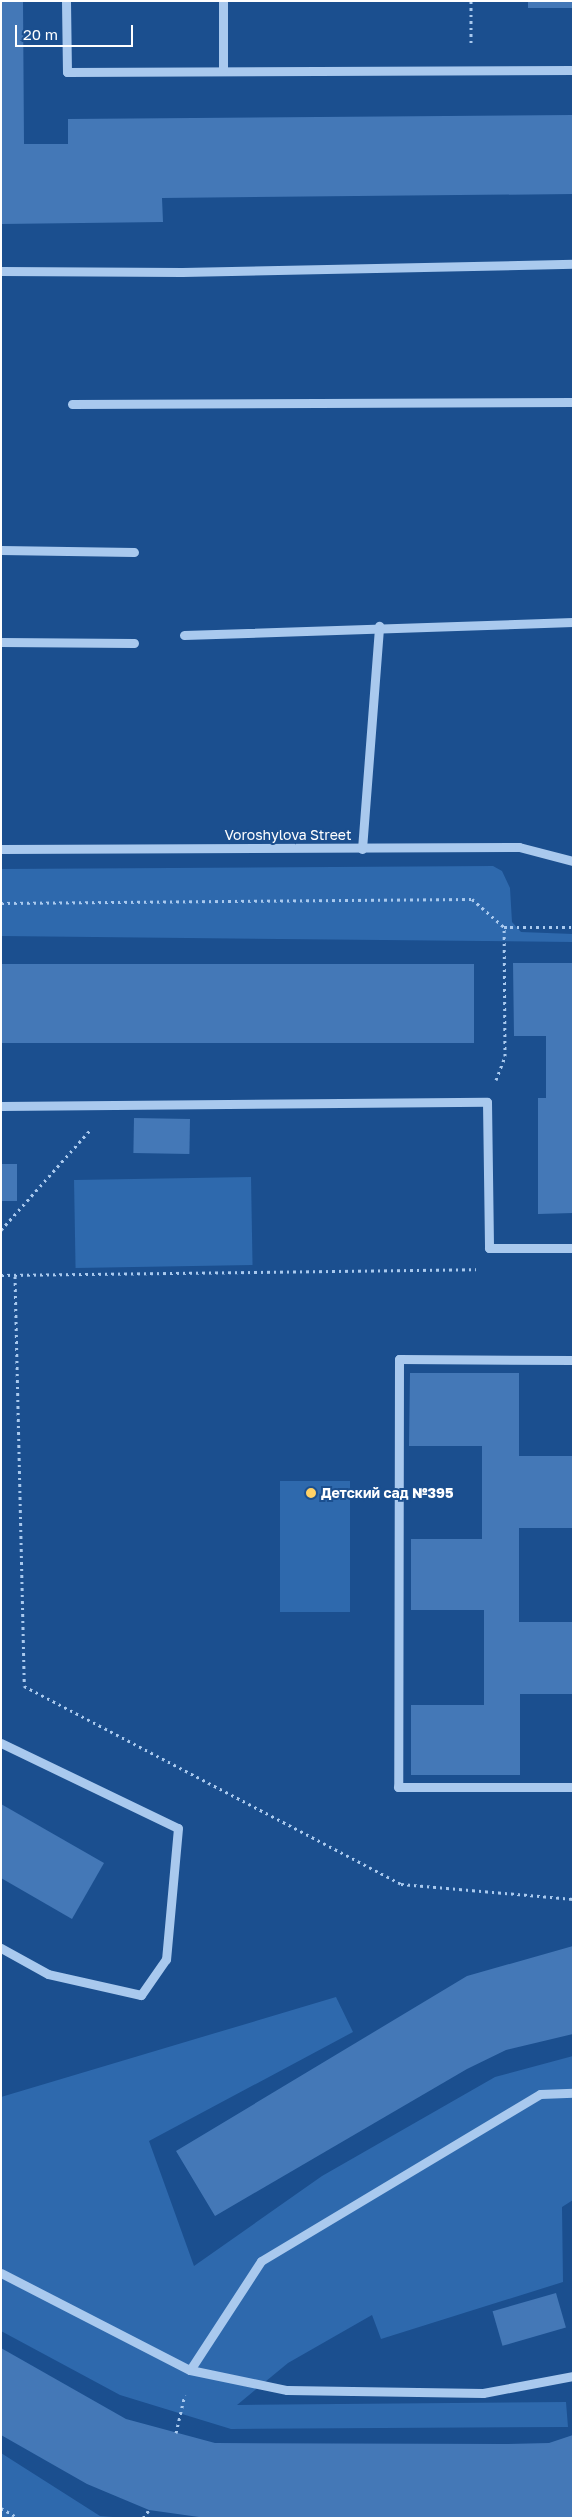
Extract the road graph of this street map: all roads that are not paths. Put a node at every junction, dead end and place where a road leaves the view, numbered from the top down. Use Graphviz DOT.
graph roads {
  1 [pos="66,1"];
  2 [pos="223,1"];
  3 [pos="223,70"];
  4 [pos="573,70"];
  5 [pos="573,264"];
  6 [pos="1,271"];
  7 [pos="573,402"];
  8 [pos="72,404"];
  9 [pos="1,550"];
  10 [pos="134,552"];
  11 [pos="573,622"];
  12 [pos="379,626"];
  13 [pos="184,635"];
  14 [pos="1,642"];
  15 [pos="134,643"];
  16 [pos="362,848"];
  17 [pos="1,850"];
  18 [pos="573,861"];
  19 [pos="1,1106"];
  20 [pos="573,1248"];
  21 [pos="573,1360"];
  22 [pos="1,1743"];
  23 [pos="573,1787"];
  24 [pos="1,1948"];
  25 [pos="573,2093"];
  26 [pos="1,2273"];
  27 [pos="190,2370"];
  28 [pos="573,2376"];
  1 -- 3 [label="street"];
  2 -- 3 [label="street"];
  3 -- 4 [label="street"];
  5 -- 6 [label="street"];
  7 -- 8 [label="street"];
  9 -- 10 [label="street"];
  11 -- 12 [label="street"];
  12 -- 13 [label="street"];
  12 -- 16 [label="street"];
  14 -- 15 [label="street"];
  16 -- 17 [label="street, Voroshylova Street"];
  16 -- 18 [label="street, Voroshylova Street"];
  19 -- 20 [label="street"];
  21 -- 23 [label="street"];
  22 -- 24 [label="street"];
  25 -- 27 [label="street"];
  26 -- 27 [label="street"];
  27 -- 28 [label="street"];
}
